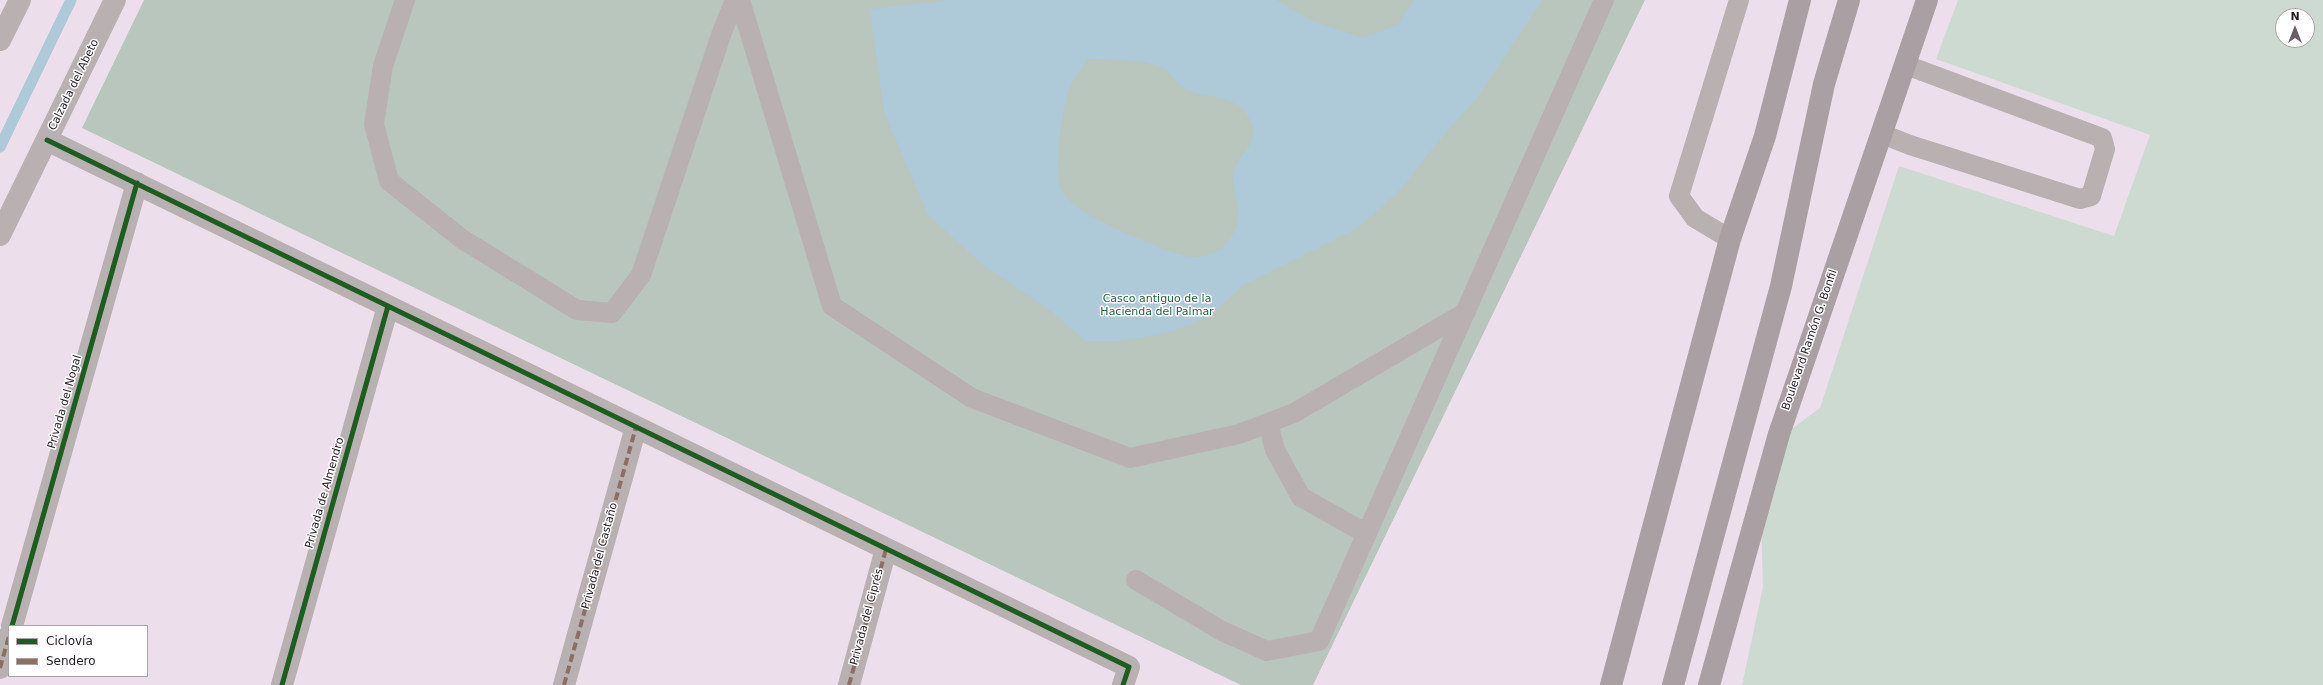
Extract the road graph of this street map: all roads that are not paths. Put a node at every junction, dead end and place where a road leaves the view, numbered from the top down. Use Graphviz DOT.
graph roads {
  1 [pos="20,0"];
  2 [pos="115,0"];
  3 [pos="405,0"];
  4 [pos="735,0"];
  5 [pos="740,0"];
  6 [pos="1604,0"];
  7 [pos="1739,0"];
  8 [pos="1800,0"];
  9 [pos="1816,0"];
  10 [pos="1849,0"];
  11 [pos="1927,0"];
  12 [pos="0,40"];
  13 [pos="1906,65"];
  14 [pos="1882,134"];
  15 [pos="1765,136"];
  16 [pos="48,140"];
  17 [pos="137,183"];
  18 [pos="0,235"];
  19 [pos="1730,239"];
  20 [pos="388,306"];
  21 [pos="1466,312"];
  22 [pos="1268,423"];
  23 [pos="636,427"];
  24 [pos="1367,534"];
  25 [pos="886,549"];
  26 [pos="1136,580"];
  27 [pos="12,625"];
  28 [pos="8,640"];
  29 [pos="0,668"];
  30 [pos="1126,676"];
  31 [pos="282,685"];
  32 [pos="564,685"];
  33 [pos="849,685"];
  34 [pos="1611,685"];
  35 [pos="1673,685"];
  36 [pos="1709,685"];
  1 -- 12 [label="street"];
  2 -- 16 [label="street, Calzada del Abeto"];
  3 -- 4 [label="lane"];
  5 -- 22 [label="lane"];
  6 -- 21 [label="lane"];
  7 -- 19 [label="lane"];
  8 -- 15 [label="main road"];
  9 -- 15 [label="main road"];
  10 -- 35 [label="main road"];
  11 -- 13 [label="main road, Boulevard Ramón G. Bonfil"];
  13 -- 14 [label="main road, Boulevard Ramón G. Bonfil"];
  13 -- 14 [label="lane"];
  14 -- 36 [label="main road, Boulevard Ramón G. Bonfil"];
  15 -- 19 [label="main road"];
  16 -- 17 [label="street"];
  16 -- 18 [label="street, Calzada del Abeto"];
  17 -- 20 [label="street"];
  17 -- 27 [label="street, Privada del Nogal"];
  19 -- 34 [label="main road"];
  20 -- 23 [label="street"];
  20 -- 31 [label="street, Privada de Almendro"];
  21 -- 22 [label="lane"];
  21 -- 24 [label="lane"];
  22 -- 24 [label="lane"];
  23 -- 25 [label="street"];
  23 -- 32 [label="street, Privada del Castaño"];
  24 -- 26 [label="lane"];
  25 -- 30 [label="street"];
  25 -- 33 [label="street, Privada del Ciprés"];
  28 -- 29 [label="street"];
}
